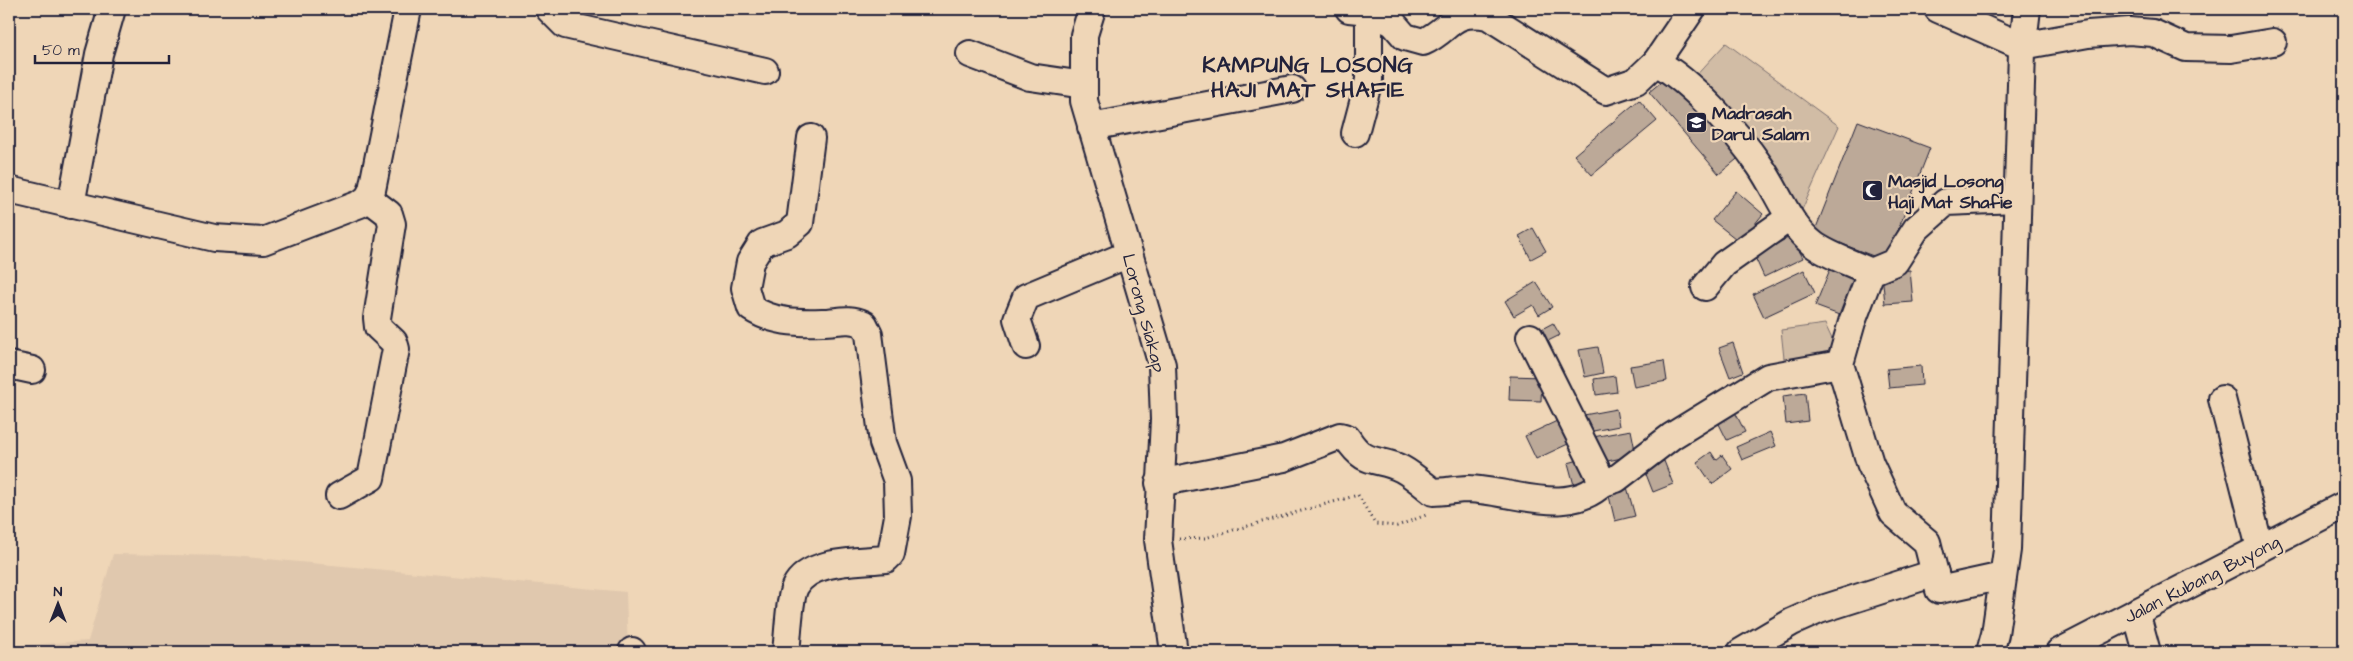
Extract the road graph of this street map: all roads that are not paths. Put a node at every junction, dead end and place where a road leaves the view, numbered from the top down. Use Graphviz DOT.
graph roads {
  1 [pos="112,9"];
  2 [pos="408,9"];
  3 [pos="549,9"];
  4 [pos="1092,9"];
  5 [pos="1692,9"];
  6 [pos="1938,9"];
  7 [pos="2027,9"];
  8 [pos="1359,10"];
  9 [pos="2272,42"];
  10 [pos="2022,46"];
  11 [pos="970,54"];
  12 [pos="1656,62"];
  13 [pos="765,71"];
  14 [pos="1084,85"];
  15 [pos="1292,89"];
  16 [pos="1091,127"];
  17 [pos="1355,133"];
  18 [pos="811,138"];
  19 [pos="9,190"];
  20 [pos="368,198"];
  21 [pos="2016,199"];
  22 [pos="71,205"];
  23 [pos="1789,218"];
  24 [pos="1128,254"];
  25 [pos="1871,272"];
  26 [pos="1705,287"];
  27 [pos="1530,338"];
  28 [pos="1026,346"];
  29 [pos="1840,364"];
  30 [pos="2222,399"];
  31 [pos="1159,483"];
  32 [pos="1603,483"];
  33 [pos="339,496"];
  34 [pos="2344,505"];
  35 [pos="2260,548"];
  36 [pos="1935,573"];
  37 [pos="2003,576"];
  38 [pos="2136,612"];
  39 [pos="786,652"];
  40 [pos="1174,652"];
  41 [pos="1741,652"];
  42 [pos="1990,652"];
  43 [pos="2059,652"];
  44 [pos="2147,652"];
  1 -- 22 [label="street"];
  2 -- 20 [label="street"];
  3 -- 13 [label="street"];
  4 -- 14 [label="street, Lorong Siakap"];
  5 -- 12 [label="street"];
  6 -- 10 [label="street"];
  7 -- 10 [label="street"];
  8 -- 12 [label="street"];
  8 -- 17 [label="street"];
  9 -- 10 [label="street"];
  10 -- 21 [label="street"];
  11 -- 14 [label="street"];
  12 -- 23 [label="street"];
  14 -- 16 [label="street, Lorong Siakap"];
  15 -- 16 [label="street"];
  16 -- 24 [label="street, Lorong Siakap"];
  18 -- 39 [label="street"];
  19 -- 22 [label="street"];
  20 -- 22 [label="street"];
  20 -- 33 [label="street"];
  21 -- 25 [label="street"];
  21 -- 37 [label="street"];
  23 -- 25 [label="street"];
  23 -- 26 [label="street"];
  24 -- 28 [label="street"];
  24 -- 31 [label="street, Lorong Siakap"];
  25 -- 29 [label="street"];
  27 -- 32 [label="street"];
  29 -- 32 [label="street"];
  29 -- 36 [label="street"];
  30 -- 35 [label="street"];
  31 -- 32 [label="street"];
  31 -- 40 [label="street, Lorong Siakap"];
  34 -- 35 [label="street, Jalan Kubang Buyong"];
  35 -- 38 [label="street, Jalan Kubang Buyong"];
  36 -- 37 [label="street"];
  36 -- 41 [label="street"];
  37 -- 42 [label="street"];
  38 -- 43 [label="street, Jalan Kubang Buyong"];
  38 -- 44 [label="street"];
}
